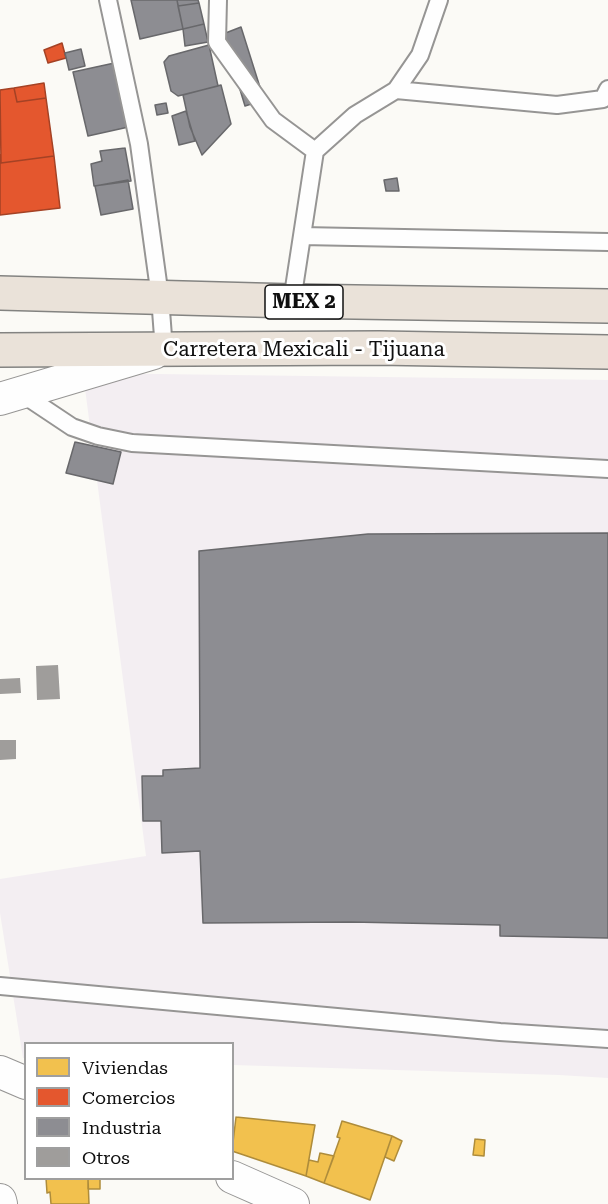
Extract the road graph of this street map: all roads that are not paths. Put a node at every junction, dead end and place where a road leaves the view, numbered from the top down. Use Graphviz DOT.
graph roads {
  1 [pos="108,0"];
  2 [pos="218,0"];
  3 [pos="439,0"];
  4 [pos="608,89"];
  5 [pos="396,90"];
  6 [pos="315,152"];
  7 [pos="302,236"];
  8 [pos="608,242"];
  9 [pos="0,293"];
  10 [pos="160,297"];
  11 [pos="292,301"];
  12 [pos="608,306"];
  13 [pos="0,350"];
  14 [pos="164,350"];
  15 [pos="608,352"];
  16 [pos="11,396"];
  17 [pos="608,469"];
  18 [pos="0,986"];
  19 [pos="608,1039"];
  20 [pos="0,1072"];
  21 [pos="24,1082"];
  22 [pos="234,1178"];
  23 [pos="293,1204"];
  1 -- 10 [label="lane"];
  2 -- 6 [label="lane"];
  3 -- 5 [label="lane"];
  4 -- 5 [label="lane"];
  5 -- 6 [label="lane"];
  6 -- 7 [label="lane"];
  7 -- 8 [label="lane"];
  7 -- 11 [label="lane"];
  9 -- 10 [label="highway, MEX 2"];
  10 -- 11 [label="highway, MEX 2"];
  10 -- 14 [label="lane"];
  11 -- 12 [label="highway, MEX 2"];
  13 -- 14 [label="highway, Carretera Mexicali - Tijuana / MEX 2"];
  14 -- 15 [label="highway, Carretera Mexicali - Tijuana / MEX 2"];
  14 -- 16 [label="street"];
  16 -- 17 [label="lane"];
  18 -- 19 [label="lane"];
  20 -- 21 [label="street"];
  22 -- 23 [label="street"];
}
